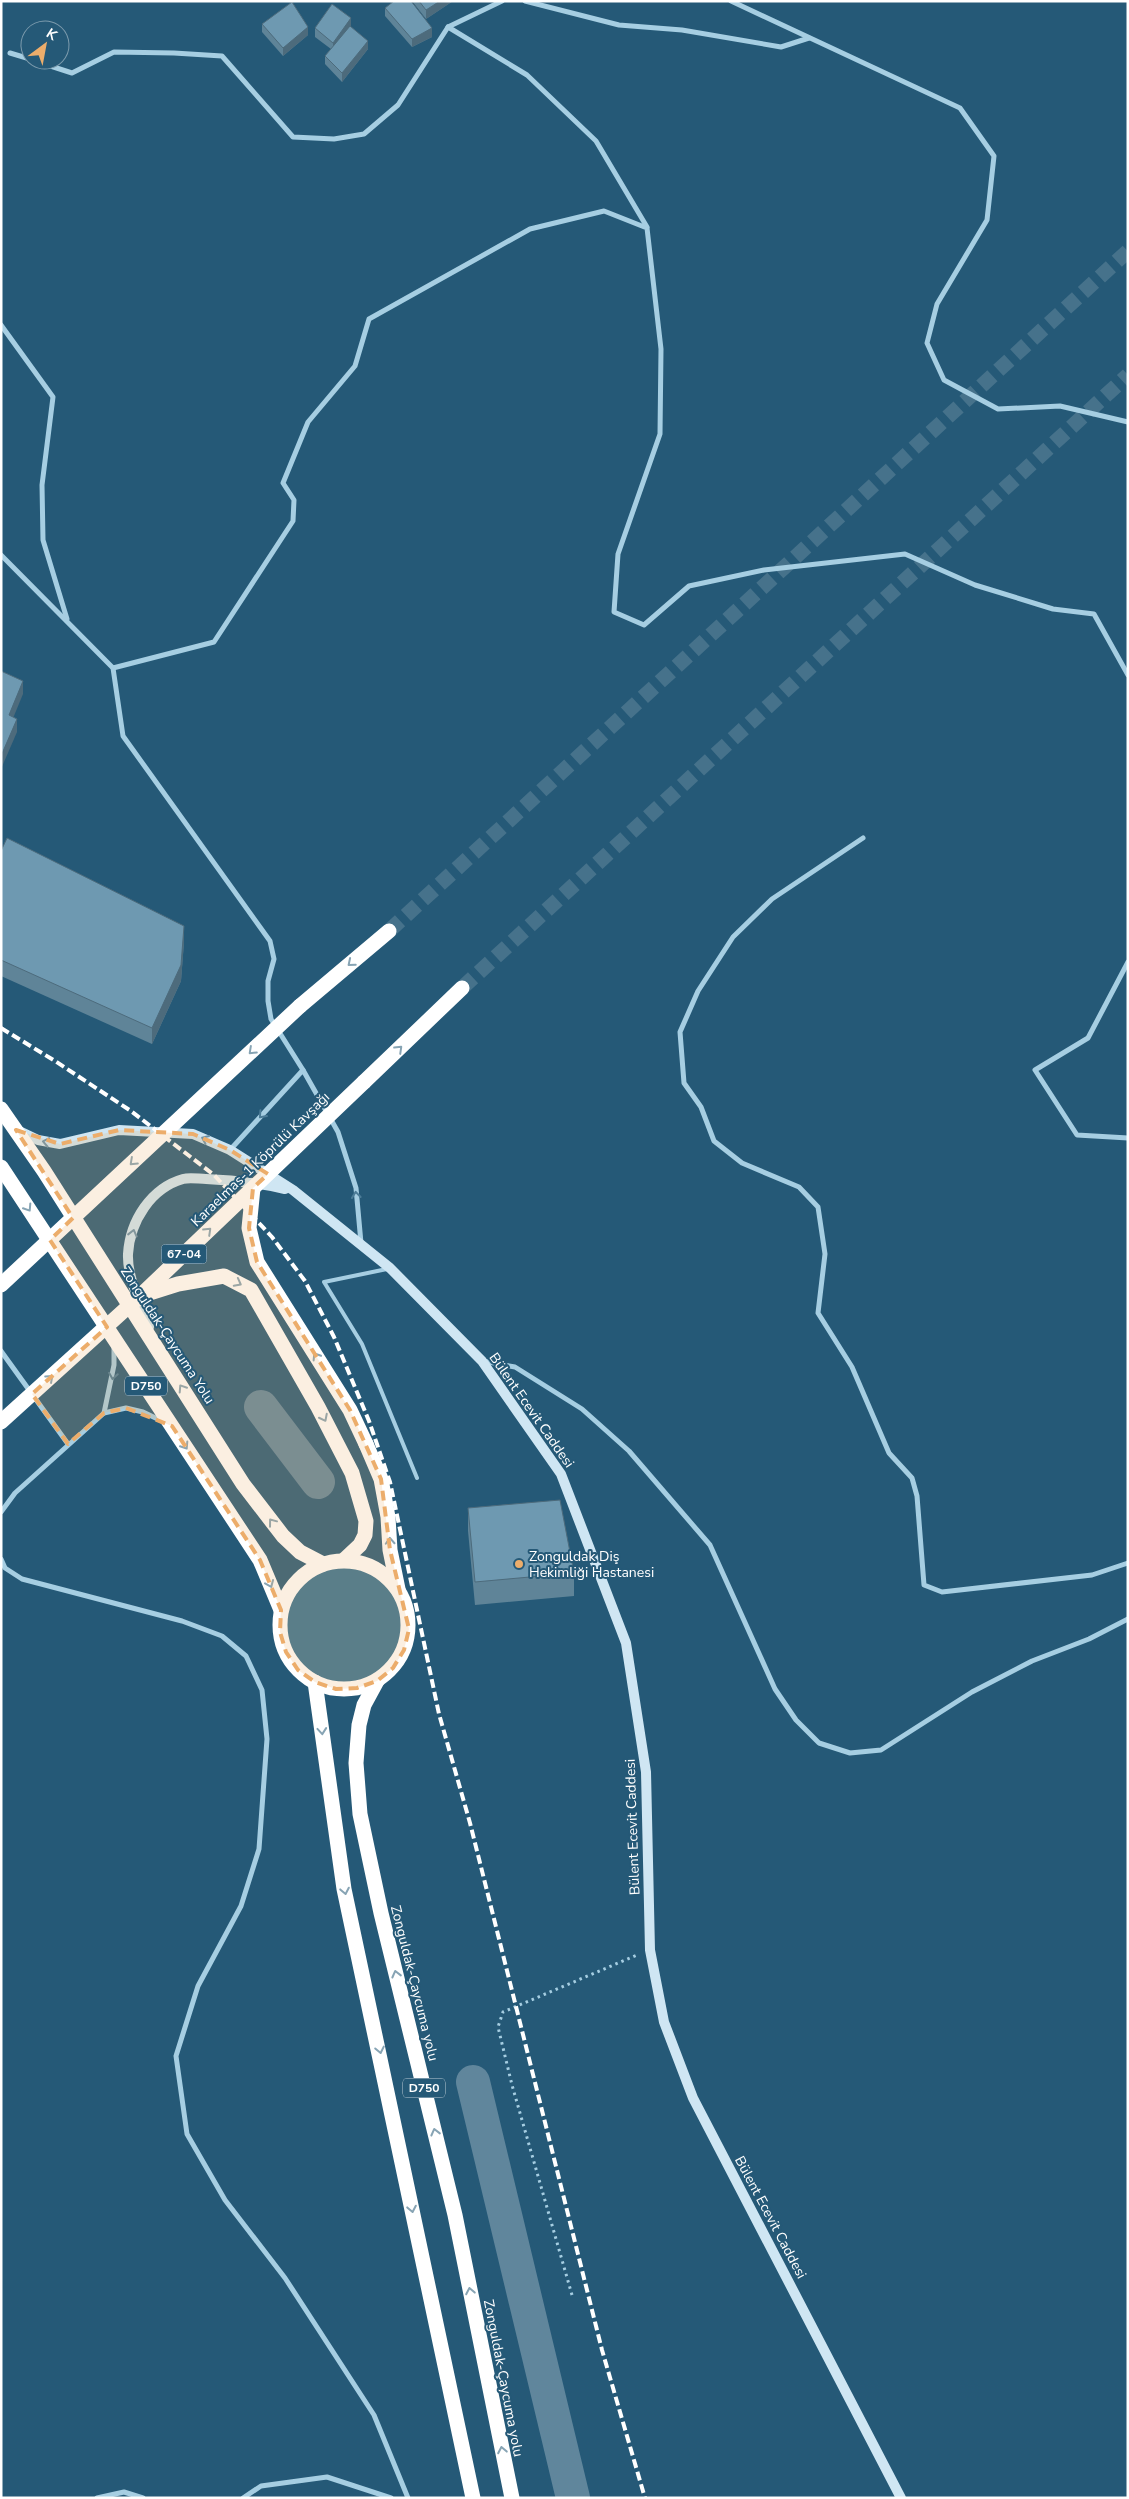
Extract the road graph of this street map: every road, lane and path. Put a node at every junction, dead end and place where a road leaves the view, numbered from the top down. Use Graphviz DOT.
graph roads {
  1 [pos="502,1"];
  2 [pos="525,1"];
  3 [pos="731,1"];
  4 [pos="448,27"];
  5 [pos="809,38"];
  6 [pos="10,53"];
  7 [pos="20,56"];
  8 [pos="63,70"];
  9 [pos="647,228"];
  10 [pos="1,325"];
  11 [pos="1128,422"];
  12 [pos="1,556"];
  13 [pos="68,620"];
  14 [pos="113,668"];
  15 [pos="1128,675"];
  16 [pos="863,838"];
  17 [pos="389,931"];
  18 [pos="1128,962"];
  19 [pos="462,988"];
  20 [pos="303,1070"];
  21 [pos="1,1109"];
  22 [pos="16,1130"];
  23 [pos="1128,1138"];
  24 [pos="230,1150"];
  25 [pos="1,1167"];
  26 [pos="254,1188"];
  27 [pos="293,1190"];
  28 [pos="361,1243"];
  29 [pos="390,1268"];
  30 [pos="1,1285"];
  31 [pos="140,1296"];
  32 [pos="114,1338"];
  33 [pos="155,1347"];
  34 [pos="1,1351"];
  35 [pos="482,1361"];
  36 [pos="104,1413"];
  37 [pos="1,1422"];
  38 [pos="172,1426"];
  39 [pos="68,1444"];
  40 [pos="417,1478"];
  41 [pos="1,1512"];
  42 [pos="1,1559"];
  43 [pos="344,1560"];
  44 [pos="1128,1563"];
  45 [pos="323,1564"];
  46 [pos="398,1589"];
  47 [pos="282,1610"];
  48 [pos="1128,1619"];
  49 [pos="376,1681"];
  50 [pos="316,1682"];
  51 [pos="650,1950"];
  52 [pos="572,2295"];
  53 [pos="97,2498"];
  54 [pos="143,2498"];
  55 [pos="242,2498"];
  56 [pos="391,2498"];
  57 [pos="408,2498"];
  58 [pos="473,2498"];
  59 [pos="512,2498"];
  60 [pos="901,2498"];
  1 -- 4 [label="street"];
  2 -- 5 [label="street"];
  3 -- 5 [label="street"];
  4 -- 8 [label="street"];
  4 -- 9 [label="street"];
  5 -- 11 [label="street"];
  6 -- 7 [label="street"];
  9 -- 14 [label="street"];
  9 -- 15 [label="street"];
  10 -- 13 [label="street"];
  12 -- 13 [label="street"];
  13 -- 14 [label="street"];
  14 -- 20 [label="street"];
  16 -- 44 [label="street"];
  17 -- 30 [label="highway, one-way, bridge"];
  18 -- 23 [label="street"];
  26 -- 19 [label="highway, Karaelmas-1 Köprülü Kavşağı / 67-04, one-way, bridge"];
  20 -- 24 [label="street, one-way"];
  28 -- 20 [label="street, one-way"];
  21 -- 22 [label="highway, Zonguldak-Çaycuma Yolu / D750"];
  24 -- 22 [label="main road, Bülent Ecevit Caddesi, one-way"];
  22 -- 33 [label="highway, Zonguldak-Çaycuma Yolu / D750"];
  24 -- 27 [label="main road, Bülent Ecevit Caddesi"];
  25 -- 32 [label="highway, D750, one-way"];
  31 -- 26 [label="highway, Karaelmas-1 Köprülü Kavşağı / 67-04, one-way, bridge"];
  46 -- 26 [label="highway, one-way, bridge"];
  27 -- 28 [label="main road, Bülent Ecevit Caddesi"];
  33 -- 27 [label="main road, one-way"];
  28 -- 29 [label="main road, Bülent Ecevit Caddesi"];
  29 -- 35 [label="main road, Bülent Ecevit Caddesi"];
  29 -- 40 [label="lane"];
  37 -- 31 [label="highway, Karaelmas-1 Köprülü Kavşağı / 67-04, one-way, bridge"];
  31 -- 43 [label="highway, one-way"];
  32 -- 36 [label="street, one-way"];
  32 -- 38 [label="highway, D750"];
  45 -- 33 [label="highway, Zonguldak-Çaycuma Yolu / D750, one-way"];
  34 -- 39 [label="street"];
  35 -- 48 [label="street"];
  35 -- 51 [label="main road, Bülent Ecevit Caddesi"];
  36 -- 38 [label="street"];
  36 -- 39 [label="street"];
  38 -- 47 [label="highway, D750, one-way"];
  39 -- 41 [label="street"];
  42 -- 57 [label="street"];
  43 -- 45 [label="highway, D750"];
  43 -- 46 [label="highway, D750"];
  45 -- 47 [label="highway, D750"];
  46 -- 49 [label="highway, D750"];
  47 -- 50 [label="highway, D750"];
  49 -- 50 [label="highway, D750"];
  59 -- 49 [label="highway, Zonguldak-Çaycuma yolu / D750, one-way"];
  50 -- 58 [label="highway, D750, one-way"];
  51 -- 52 [label="path"];
  51 -- 60 [label="main road, Bülent Ecevit Caddesi"];
  53 -- 54 [label="street"];
  55 -- 56 [label="street"];
}
